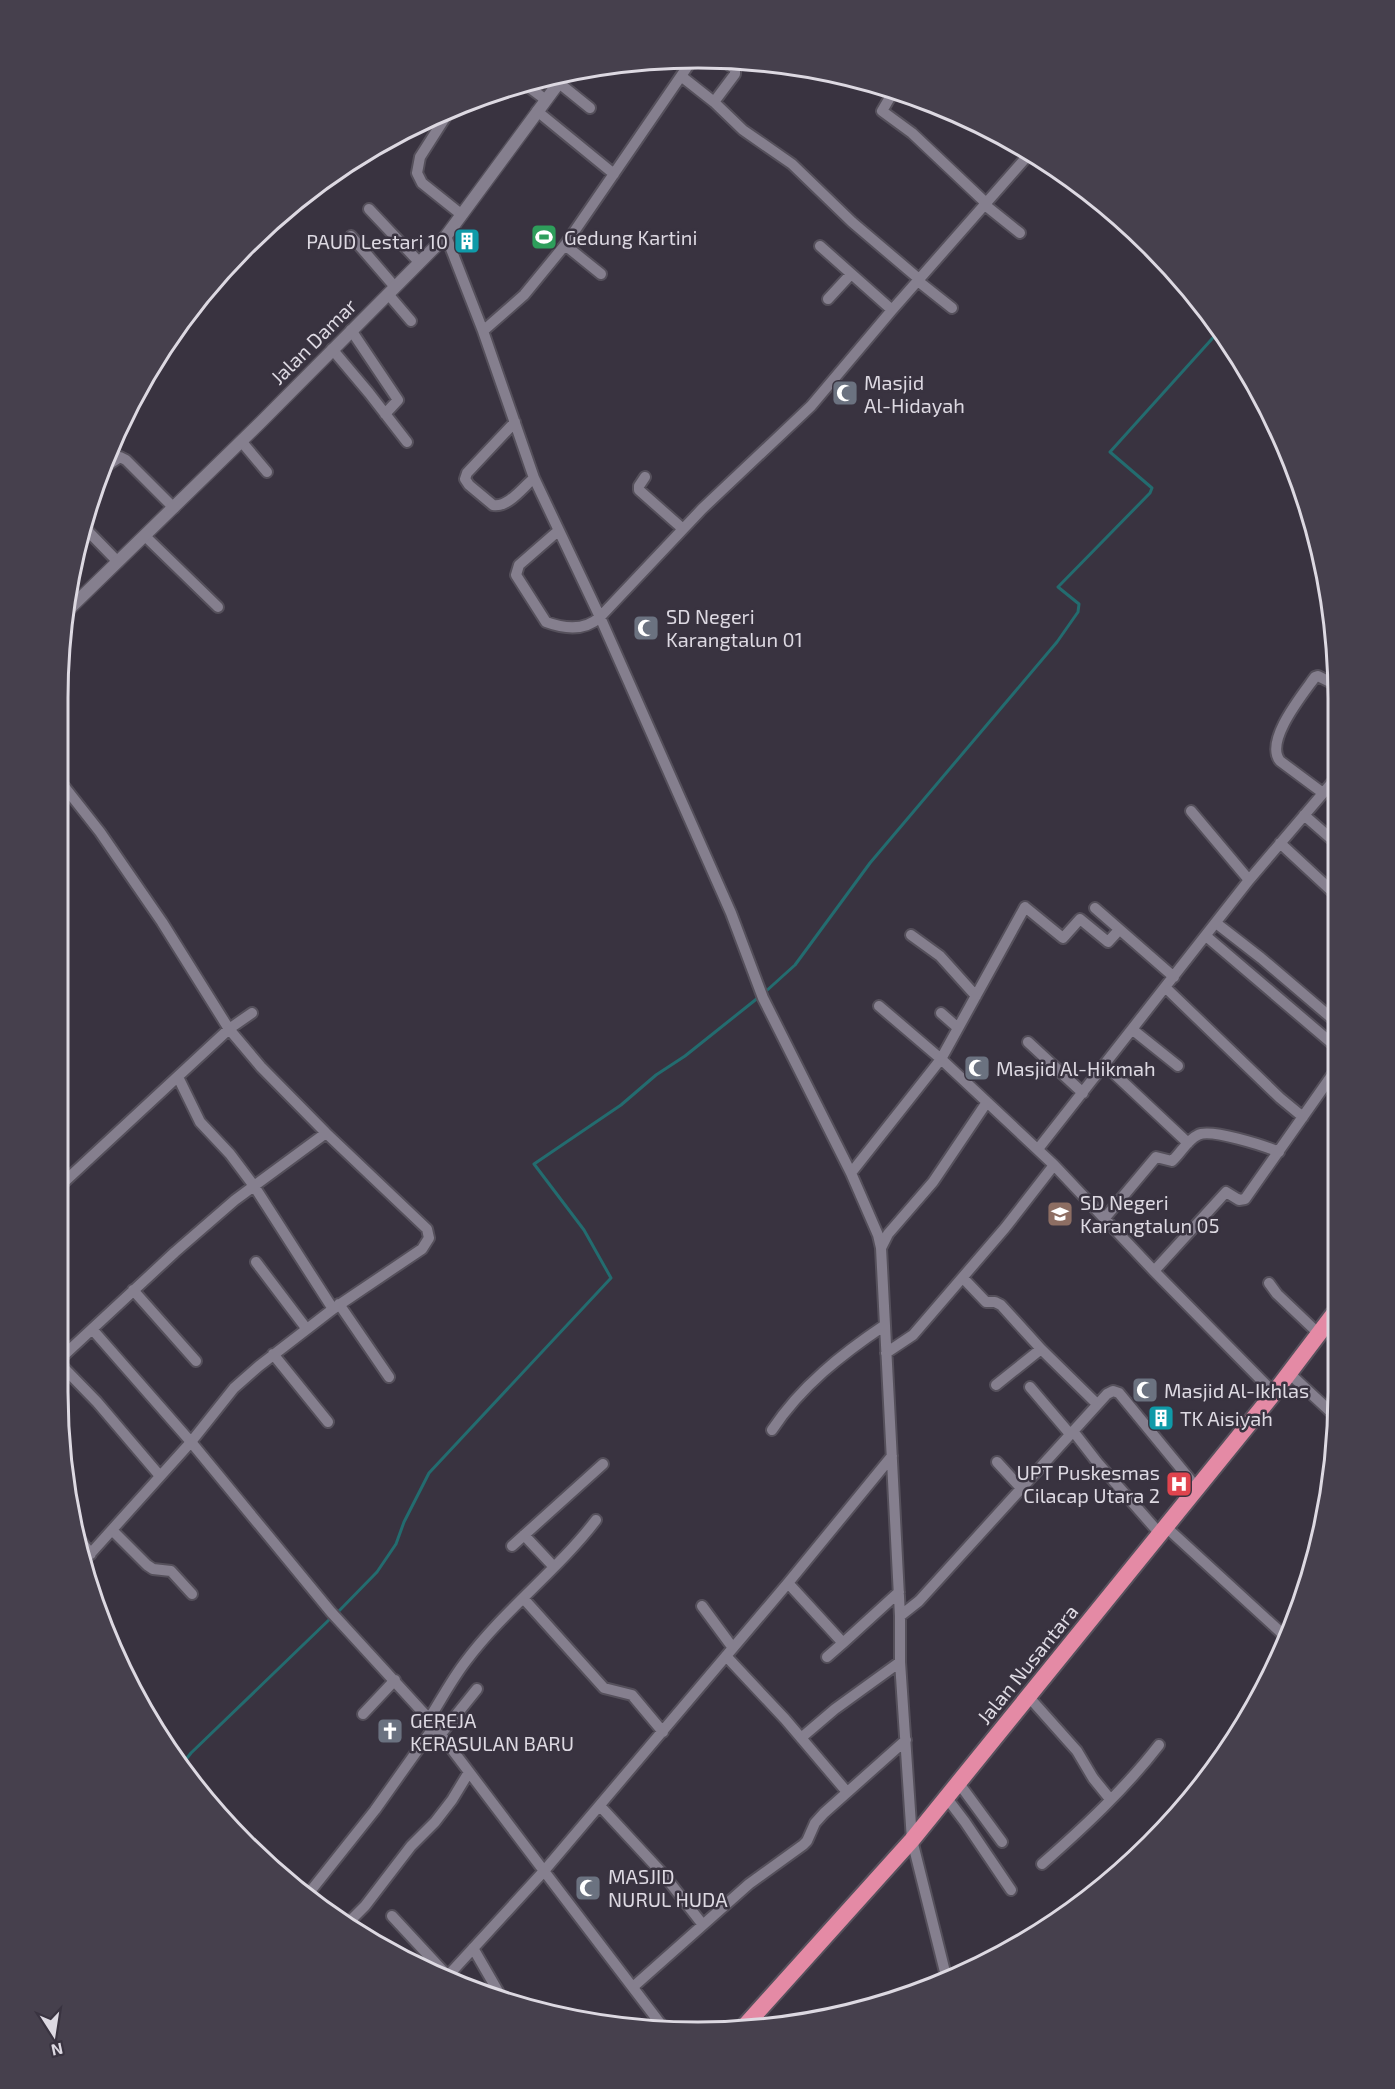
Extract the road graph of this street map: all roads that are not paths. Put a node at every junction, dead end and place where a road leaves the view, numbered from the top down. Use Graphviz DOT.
graph roads {
  1 [pos="686,68"];
  2 [pos="735,69"];
  3 [pos="681,75"];
  4 [pos="566,82"];
  5 [pos="558,84"];
  6 [pos="532,90"];
  7 [pos="890,98"];
  8 [pos="546,100"];
  9 [pos="714,102"];
  10 [pos="590,108"];
  11 [pos="537,111"];
  12 [pos="443,121"];
  13 [pos="1024,160"];
  14 [pos="614,174"];
  15 [pos="986,204"];
  16 [pos="369,209"];
  17 [pos="462,215"];
  18 [pos="1020,233"];
  19 [pos="351,236"];
  20 [pos="446,236"];
  21 [pos="565,245"];
  22 [pos="820,246"];
  23 [pos="419,262"];
  24 [pos="601,274"];
  25 [pos="851,274"];
  26 [pos="919,280"];
  27 [pos="391,290"];
  28 [pos="828,299"];
  29 [pos="952,308"];
  30 [pos="892,310"];
  31 [pos="411,321"];
  32 [pos="351,330"];
  33 [pos="483,331"];
  34 [pos="332,349"];
  35 [pos="385,414"];
  36 [pos="515,422"];
  37 [pos="241,441"];
  38 [pos="407,442"];
  39 [pos="113,462"];
  40 [pos="267,472"];
  41 [pos="645,477"];
  42 [pos="534,478"];
  43 [pos="174,508"];
  44 [pos="683,529"];
  45 [pos="558,531"];
  46 [pos="89,533"];
  47 [pos="145,536"];
  48 [pos="118,562"];
  49 [pos="75,603"];
  50 [pos="218,607"];
  51 [pos="600,617"];
  52 [pos="1327,681"];
  53 [pos="1328,787"];
  54 [pos="68,791"];
  55 [pos="1323,793"];
  56 [pos="1191,811"];
  57 [pos="1304,815"];
  58 [pos="1328,836"];
  59 [pos="1280,843"];
  60 [pos="1249,880"];
  61 [pos="1328,888"];
  62 [pos="1095,909"];
  63 [pos="1216,923"];
  64 [pos="1119,930"];
  65 [pos="911,935"];
  66 [pos="1206,936"];
  67 [pos="1174,977"];
  68 [pos="1166,987"];
  69 [pos="976,996"];
  70 [pos="879,1006"];
  71 [pos="252,1013"];
  72 [pos="941,1013"];
  73 [pos="1328,1016"];
  74 [pos="958,1028"];
  75 [pos="229,1029"];
  76 [pos="1133,1029"];
  77 [pos="1328,1040"];
  78 [pos="1028,1042"];
  79 [pos="941,1059"];
  80 [pos="1105,1065"];
  81 [pos="1178,1066"];
  82 [pos="178,1077"];
  83 [pos="1328,1082"];
  84 [pos="1083,1093"];
  85 [pos="987,1102"];
  86 [pos="1303,1117"];
  87 [pos="326,1133"];
  88 [pos="1188,1143"];
  89 [pos="1038,1149"];
  90 [pos="1279,1152"];
  91 [pos="1054,1165"];
  92 [pos="851,1173"];
  93 [pos="68,1178"];
  94 [pos="254,1186"];
  95 [pos="1104,1219"];
  96 [pos="881,1248"];
  97 [pos="256,1262"];
  98 [pos="1154,1271"];
  99 [pos="963,1278"];
  100 [pos="1269,1283"];
  101 [pos="133,1290"];
  102 [pos="336,1307"];
  103 [pos="1328,1322"];
  104 [pos="885,1325"];
  105 [pos="306,1328"];
  106 [pos="92,1329"];
  107 [pos="1319,1334"];
  108 [pos="1041,1349"];
  109 [pos="68,1351"];
  110 [pos="886,1353"];
  111 [pos="273,1354"];
  112 [pos="196,1361"];
  113 [pos="68,1371"];
  114 [pos="1289,1373"];
  115 [pos="389,1377"];
  116 [pos="996,1385"];
  117 [pos="1029,1387"];
  118 [pos="1274,1394"];
  119 [pos="1097,1404"];
  120 [pos="1327,1409"];
  121 [pos="328,1422"];
  122 [pos="772,1430"];
  123 [pos="1071,1433"];
  124 [pos="191,1442"];
  125 [pos="892,1456"];
  126 [pos="997,1462"];
  127 [pos="603,1464"];
  128 [pos="160,1476"];
  129 [pos="1021,1488"];
  130 [pos="1197,1488"];
  131 [pos="597,1520"];
  132 [pos="112,1530"];
  133 [pos="1163,1530"];
  134 [pos="524,1535"];
  135 [pos="513,1546"];
  136 [pos="89,1556"];
  137 [pos="554,1567"];
  138 [pos="788,1583"];
  139 [pos="899,1592"];
  140 [pos="192,1594"];
  141 [pos="523,1598"];
  142 [pos="702,1606"];
  143 [pos="900,1616"];
  144 [pos="1280,1632"];
  145 [pos="843,1642"];
  146 [pos="730,1652"];
  147 [pos="827,1657"];
  148 [pos="900,1662"];
  149 [pos="395,1680"];
  150 [pos="477,1689"];
  151 [pos="1029,1696"];
  152 [pos="363,1714"];
  153 [pos="435,1727"];
  154 [pos="663,1732"];
  155 [pos="801,1738"];
  156 [pos="906,1740"];
  157 [pos="1159,1745"];
  158 [pos="469,1772"];
  159 [pos="958,1782"];
  160 [pos="848,1792"];
  161 [pos="946,1797"];
  162 [pos="1110,1799"];
  163 [pos="600,1806"];
  164 [pos="912,1840"];
  165 [pos="1002,1842"];
  166 [pos="1042,1864"];
  167 [pos="544,1871"];
  168 [pos="312,1889"];
  169 [pos="1011,1890"];
  170 [pos="392,1916"];
  171 [pos="353,1918"];
  172 [pos="703,1925"];
  173 [pos="473,1948"];
  174 [pos="435,1964"];
  175 [pos="945,1971"];
  176 [pos="454,1973"];
  177 [pos="633,1987"];
  178 [pos="496,1988"];
  179 [pos="751,2019"];
  180 [pos="658,2020"];
  1 -- 3 [label="street"];
  2 -- 9 [label="street"];
  3 -- 9 [label="street"];
  3 -- 14 [label="street"];
  4 -- 10 [label="street"];
  5 -- 8 [label="street, Jalan Damar"];
  6 -- 8 [label="street"];
  7 -- 15 [label="street"];
  8 -- 11 [label="street, Jalan Damar"];
  9 -- 26 [label="street"];
  11 -- 14 [label="street"];
  11 -- 17 [label="street, Jalan Damar"];
  12 -- 17 [label="street"];
  13 -- 15 [label="street"];
  14 -- 21 [label="street"];
  15 -- 18 [label="street"];
  15 -- 26 [label="street"];
  16 -- 23 [label="street"];
  17 -- 20 [label="street, Jalan Damar"];
  19 -- 27 [label="street"];
  20 -- 23 [label="street, Jalan Damar"];
  20 -- 33 [label="street"];
  21 -- 24 [label="street"];
  21 -- 33 [label="street"];
  22 -- 25 [label="street"];
  23 -- 27 [label="street, Jalan Damar"];
  25 -- 28 [label="street"];
  25 -- 30 [label="street"];
  26 -- 29 [label="street"];
  26 -- 30 [label="street"];
  27 -- 31 [label="street"];
  27 -- 32 [label="street, Jalan Damar"];
  30 -- 44 [label="street"];
  32 -- 34 [label="street, Jalan Damar"];
  32 -- 35 [label="street"];
  33 -- 36 [label="street"];
  34 -- 35 [label="street"];
  34 -- 37 [label="street, Jalan Damar"];
  35 -- 38 [label="street"];
  36 -- 42 [label="street"];
  36 -- 42 [label="street"];
  37 -- 40 [label="street"];
  37 -- 43 [label="street, Jalan Damar"];
  39 -- 43 [label="street"];
  41 -- 44 [label="street"];
  42 -- 45 [label="street"];
  43 -- 47 [label="street, Jalan Damar"];
  44 -- 51 [label="street"];
  45 -- 51 [label="street"];
  45 -- 51 [label="street"];
  46 -- 48 [label="street"];
  47 -- 48 [label="street, Jalan Damar"];
  47 -- 50 [label="street"];
  48 -- 49 [label="street, Jalan Damar"];
  51 -- 92 [label="street"];
  52 -- 55 [label="street"];
  53 -- 55 [label="street"];
  54 -- 75 [label="street"];
  55 -- 57 [label="street"];
  56 -- 60 [label="street"];
  57 -- 58 [label="street"];
  57 -- 59 [label="street"];
  59 -- 60 [label="street"];
  59 -- 61 [label="street"];
  60 -- 63 [label="street"];
  62 -- 64 [label="street"];
  63 -- 66 [label="street"];
  63 -- 73 [label="street"];
  64 -- 67 [label="street"];
  64 -- 69 [label="street"];
  65 -- 69 [label="street"];
  66 -- 67 [label="street"];
  66 -- 77 [label="street"];
  67 -- 68 [label="street"];
  68 -- 76 [label="street"];
  68 -- 86 [label="street"];
  69 -- 74 [label="street"];
  70 -- 79 [label="street"];
  71 -- 75 [label="street"];
  72 -- 74 [label="street"];
  74 -- 79 [label="street"];
  75 -- 82 [label="street"];
  75 -- 87 [label="street"];
  76 -- 80 [label="street"];
  76 -- 81 [label="street"];
  78 -- 84 [label="street"];
  79 -- 85 [label="street"];
  79 -- 92 [label="street"];
  80 -- 84 [label="street"];
  80 -- 88 [label="street"];
  82 -- 93 [label="street"];
  82 -- 94 [label="street"];
  83 -- 86 [label="street"];
  84 -- 89 [label="street"];
  85 -- 89 [label="street"];
  85 -- 96 [label="street"];
  86 -- 90 [label="street"];
  87 -- 94 [label="street"];
  87 -- 102 [label="street"];
  88 -- 90 [label="street"];
  88 -- 95 [label="street"];
  89 -- 91 [label="street"];
  90 -- 98 [label="street"];
  91 -- 95 [label="street"];
  91 -- 99 [label="street"];
  92 -- 96 [label="street"];
  94 -- 101 [label="street"];
  94 -- 102 [label="street"];
  95 -- 98 [label="street"];
  96 -- 104 [label="street"];
  97 -- 105 [label="street"];
  98 -- 118 [label="street"];
  99 -- 108 [label="street"];
  99 -- 110 [label="street"];
  100 -- 107 [label="street"];
  101 -- 106 [label="street"];
  101 -- 112 [label="street"];
  102 -- 105 [label="street"];
  102 -- 115 [label="street"];
  103 -- 107 [label="highway, Jalan Nusantara"];
  104 -- 110 [label="street"];
  104 -- 122 [label="street"];
  105 -- 111 [label="street"];
  106 -- 109 [label="street"];
  106 -- 124 [label="street"];
  107 -- 114 [label="highway, Jalan Nusantara"];
  108 -- 116 [label="street"];
  108 -- 119 [label="street"];
  110 -- 125 [label="street"];
  111 -- 121 [label="street"];
  111 -- 124 [label="street"];
  113 -- 128 [label="street"];
  114 -- 118 [label="highway, Jalan Nusantara"];
  114 -- 120 [label="street"];
  117 -- 123 [label="street"];
  118 -- 130 [label="highway, Jalan Nusantara"];
  119 -- 123 [label="street"];
  119 -- 130 [label="street"];
  123 -- 129 [label="street"];
  123 -- 133 [label="street"];
  124 -- 128 [label="street"];
  124 -- 149 [label="street"];
  125 -- 138 [label="street"];
  125 -- 139 [label="street"];
  126 -- 129 [label="street"];
  127 -- 134 [label="street"];
  128 -- 132 [label="street"];
  129 -- 143 [label="street"];
  130 -- 133 [label="highway, Jalan Nusantara"];
  131 -- 137 [label="street"];
  132 -- 136 [label="street"];
  132 -- 140 [label="street"];
  133 -- 144 [label="street"];
  133 -- 151 [label="highway, Jalan Nusantara"];
  134 -- 135 [label="street"];
  134 -- 137 [label="street"];
  137 -- 141 [label="street"];
  138 -- 145 [label="street"];
  138 -- 146 [label="street"];
  139 -- 143 [label="street"];
  139 -- 145 [label="street"];
  141 -- 153 [label="street"];
  141 -- 154 [label="street"];
  142 -- 146 [label="street"];
  143 -- 148 [label="street"];
  145 -- 147 [label="street"];
  146 -- 154 [label="street"];
  146 -- 155 [label="street"];
  148 -- 155 [label="street"];
  148 -- 156 [label="street"];
  149 -- 152 [label="street"];
  149 -- 153 [label="street"];
  150 -- 153 [label="street"];
  151 -- 159 [label="highway, Jalan Nusantara"];
  151 -- 162 [label="street"];
  153 -- 158 [label="street"];
  153 -- 168 [label="street"];
  154 -- 163 [label="street"];
  155 -- 160 [label="street"];
  156 -- 160 [label="street"];
  156 -- 164 [label="street"];
  157 -- 162 [label="street"];
  158 -- 167 [label="street"];
  158 -- 171 [label="street"];
  159 -- 161 [label="highway, Jalan Nusantara"];
  159 -- 165 [label="street"];
  160 -- 172 [label="street"];
  161 -- 164 [label="highway, Jalan Nusantara"];
  161 -- 169 [label="street"];
  162 -- 166 [label="street"];
  163 -- 167 [label="street"];
  163 -- 172 [label="street"];
  164 -- 175 [label="street"];
  164 -- 179 [label="highway, Jalan Nusantara"];
  167 -- 173 [label="street"];
  167 -- 177 [label="street"];
  170 -- 174 [label="street"];
  172 -- 177 [label="street"];
  173 -- 176 [label="street"];
  173 -- 178 [label="street"];
  177 -- 180 [label="street"];
}
